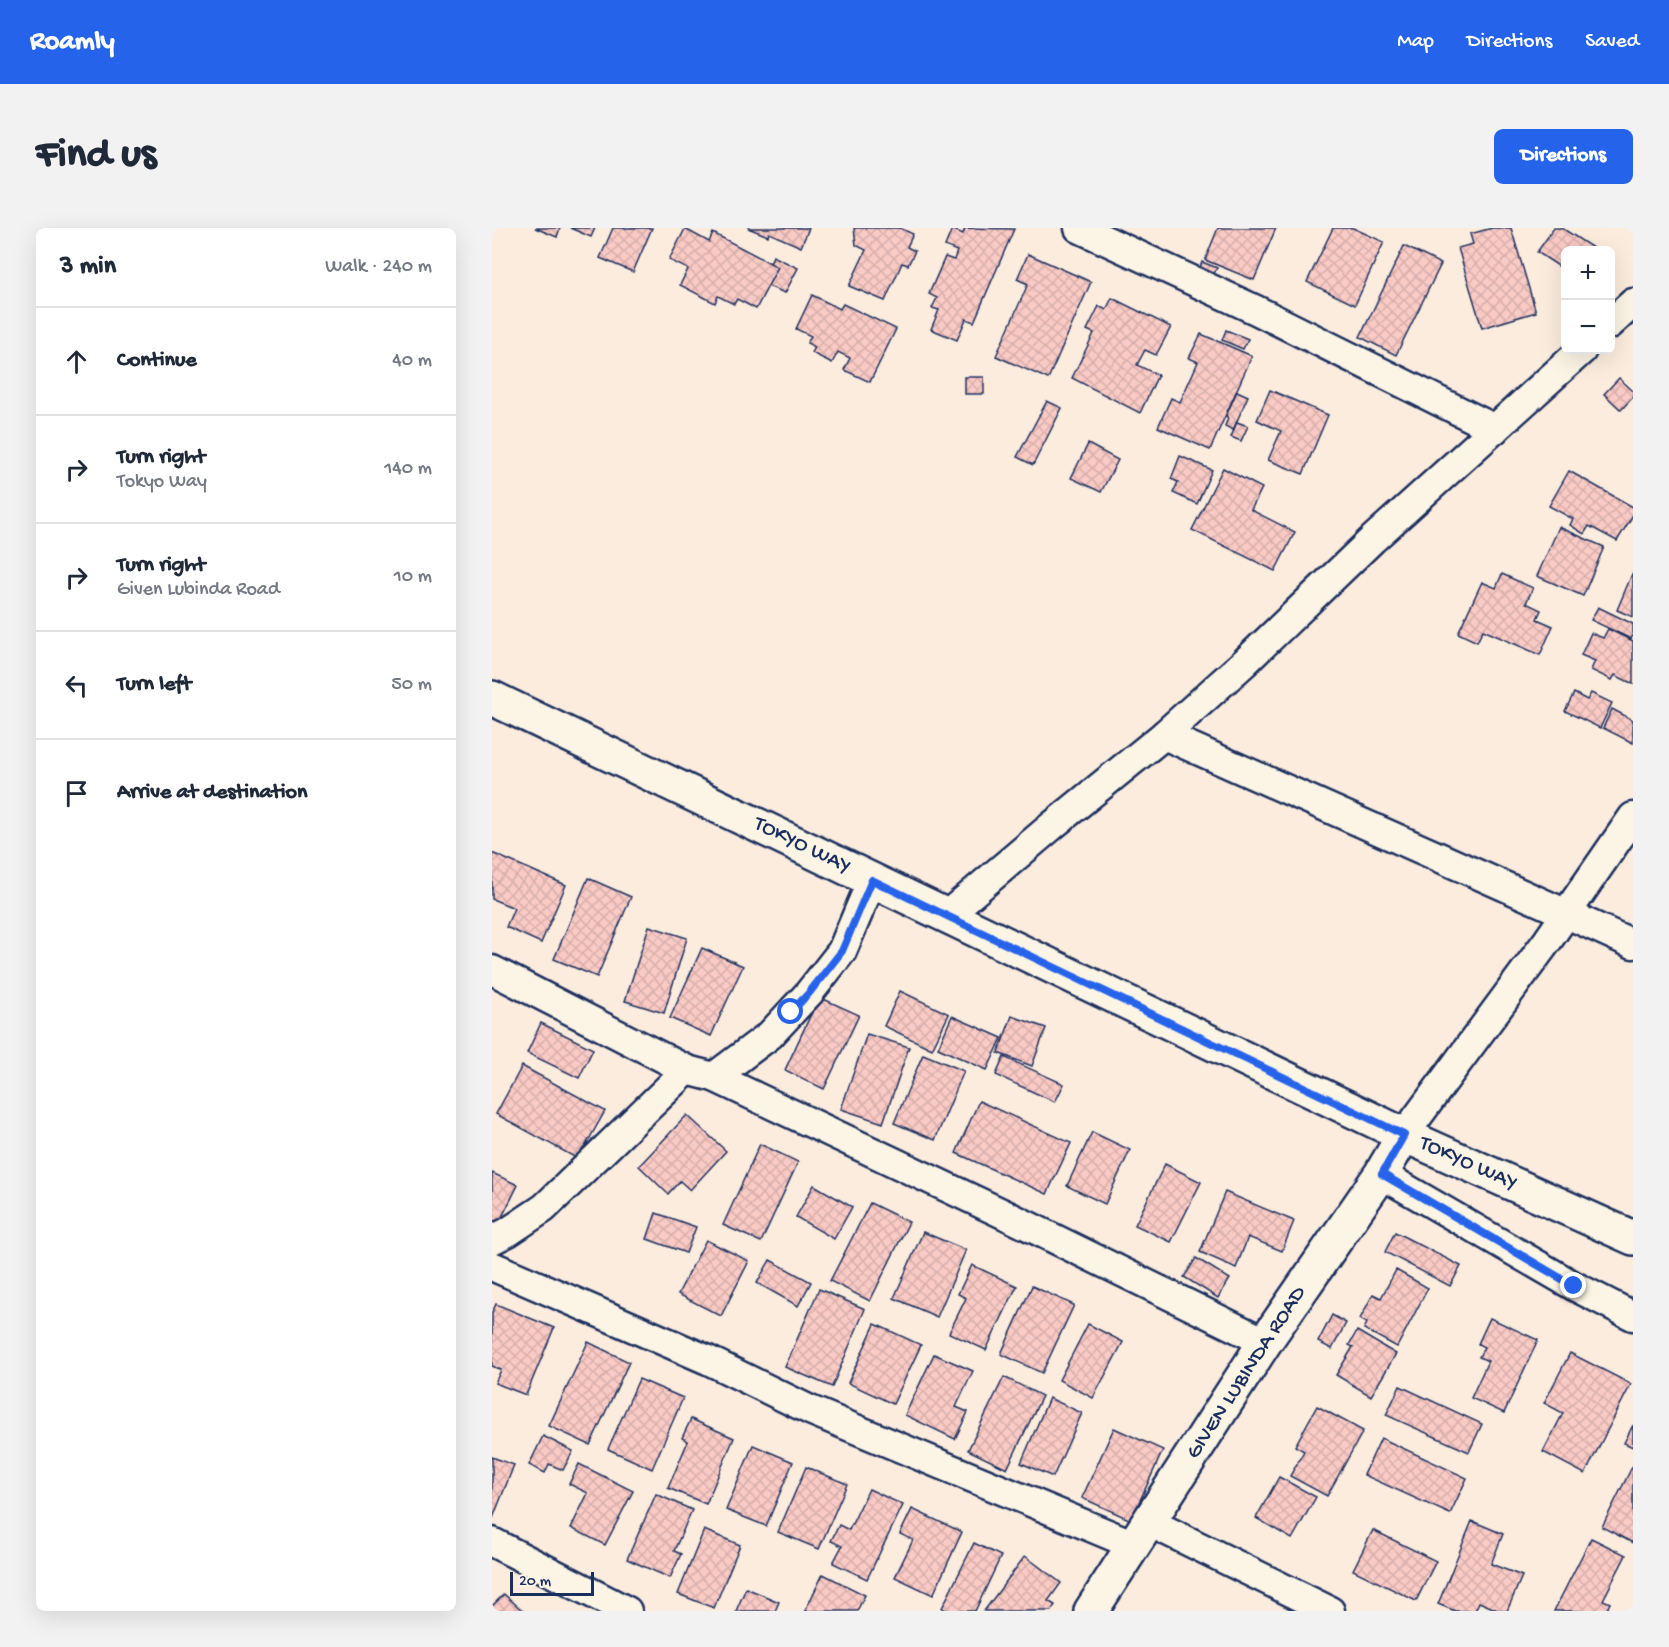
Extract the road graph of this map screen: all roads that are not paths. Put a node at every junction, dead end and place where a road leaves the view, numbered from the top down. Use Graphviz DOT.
graph roads {
  1 [pos="1079,228"];
  2 [pos="1633,303"];
  3 [pos="1615,320"];
  4 [pos="1578,354"];
  5 [pos="1495,429"];
  6 [pos="492,698"];
  7 [pos="1164,735"];
  8 [pos="1633,817"];
  9 [pos="872,880"];
  10 [pos="1567,914"];
  11 [pos="947,915"];
  12 [pos="1633,944"];
  13 [pos="492,970"];
  14 [pos="687,1070"];
  15 [pos="714,1077"];
  16 [pos="1404,1135"];
  17 [pos="1382,1174"];
  18 [pos="1633,1238"];
  19 [pos="492,1240"];
  20 [pos="492,1266"];
  21 [pos="1633,1317"];
  22 [pos="1265,1342"];
  23 [pos="1142,1533"];
  24 [pos="492,1542"];
  25 [pos="627,1611"];
  26 [pos="1091,1611"];
  27 [pos="1330,1611"];
  1 -- 5 [label="street"];
  2 -- 3 [label="street"];
  4 -- 5 [label="street"];
  5 -- 7 [label="street"];
  6 -- 9 [label="main road, TOKYO WAY"];
  7 -- 10 [label="street"];
  7 -- 11 [label="street"];
  8 -- 10 [label="street"];
  9 -- 11 [label="main road, TOKYO WAY"];
  9 -- 15 [label="street"];
  10 -- 12 [label="street"];
  10 -- 16 [label="street"];
  11 -- 16 [label="main road, TOKYO WAY"];
  13 -- 14 [label="street"];
  14 -- 15 [label="street"];
  14 -- 19 [label="street"];
  15 -- 22 [label="street"];
  16 -- 17 [label="main road, GIVEN LUBINDA ROAD"];
  16 -- 18 [label="main road, TOKYO WAY"];
  17 -- 21 [label="street"];
  17 -- 22 [label="main road, GIVEN LUBINDA ROAD"];
  20 -- 23 [label="street"];
  22 -- 23 [label="main road, GIVEN LUBINDA ROAD"];
  23 -- 26 [label="main road, GIVEN LUBINDA ROAD"];
  23 -- 27 [label="street"];
  24 -- 25 [label="street"];
}
